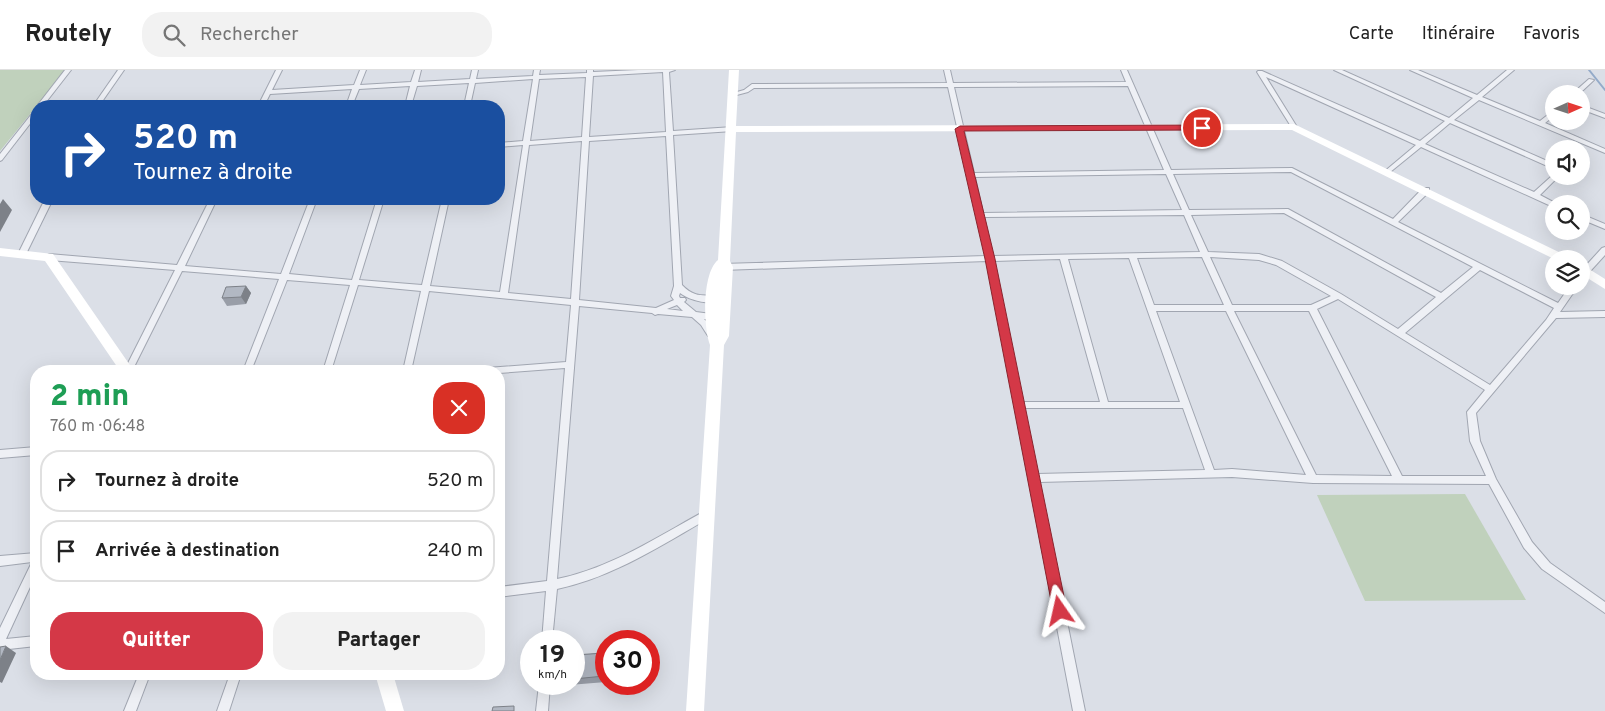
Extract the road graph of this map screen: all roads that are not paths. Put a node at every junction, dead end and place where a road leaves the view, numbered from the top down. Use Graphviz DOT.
graph roads {
  1 [pos="68,70"];
  2 [pos="121,70"];
  3 [pos="279,70"];
  4 [pos="363,70"];
  5 [pos="418,70"];
  6 [pos="475,70"];
  7 [pos="666,70"];
  8 [pos="672,70"];
  9 [pos="734,70"];
  10 [pos="947,70"];
  11 [pos="1124,70"];
  12 [pos="1337,70"];
  13 [pos="1413,70"];
  14 [pos="1511,70"];
  15 [pos="1259,71"];
  16 [pos="590,72"];
  17 [pos="537,73"];
  18 [pos="1591,80"];
  19 [pos="472,81"];
  20 [pos="413,84"];
  21 [pos="1130,84"];
  22 [pos="950,85"];
  23 [pos="1585,85"];
  24 [pos="356,87"];
  25 [pos="268,92"];
  26 [pos="733,94"];
  27 [pos="1478,97"];
  28 [pos="45,100"];
  29 [pos="100,100"];
  30 [pos="264,100"];
  31 [pos="351,100"];
  32 [pos="409,100"];
  33 [pos="468,100"];
  34 [pos="1590,110"];
  35 [pos="1605,116"];
  36 [pos="30,120"];
  37 [pos="1545,120"];
  38 [pos="1449,121"];
  39 [pos="1540,124"];
  40 [pos="1294,127"];
  41 [pos="1150,128"];
  42 [pos="960,129"];
  43 [pos="732,130"];
  44 [pos="670,134"];
  45 [pos="585,139"];
  46 [pos="1579,140"];
  47 [pos="525,144"];
  48 [pos="1421,144"];
  49 [pos="1590,144"];
  50 [pos="505,145"];
  51 [pos="1605,152"];
  52 [pos="0,159"];
  53 [pos="1545,163"];
  54 [pos="1170,172"];
  55 [pos="1387,172"];
  56 [pos="970,175"];
  57 [pos="1547,185"];
  58 [pos="1426,190"];
  59 [pos="1536,195"];
  60 [pos="1545,200"];
  61 [pos="45,205"];
  62 [pos="211,205"];
  63 [pos="312,205"];
  64 [pos="379,205"];
  65 [pos="445,205"];
  66 [pos="1187,212"];
  67 [pos="980,215"];
  68 [pos="1590,220"];
  69 [pos="1392,223"];
  70 [pos="1605,226"];
  71 [pos="1545,250"];
  72 [pos="1605,250"];
  73 [pos="0,252"];
  74 [pos="22,254"];
  75 [pos="1206,254"];
  76 [pos="1132,255"];
  77 [pos="1063,256"];
  78 [pos="49,257"];
  79 [pos="990,259"];
  80 [pos="1590,264"];
  81 [pos="723,265"];
  82 [pos="180,267"];
  83 [pos="1478,267"];
  84 [pos="1590,275"];
  85 [pos="284,277"];
  86 [pos="355,282"];
  87 [pos="1605,285"];
  88 [pos="678,286"];
  89 [pos="426,288"];
  90 [pos="504,295"];
  91 [pos="1568,295"];
  92 [pos="1338,296"];
  93 [pos="678,298"];
  94 [pos="692,298"];
  95 [pos="1442,298"];
  96 [pos="719,299"];
  97 [pos="575,303"];
  98 [pos="1151,308"];
  99 [pos="1229,308"];
  100 [pos="1312,308"];
  101 [pos="1556,311"];
  102 [pos="655,312"];
  103 [pos="1605,314"];
  104 [pos="693,315"];
  105 [pos="718,317"];
  106 [pos="1399,334"];
  107 [pos="714,341"];
  108 [pos="123,365"];
  109 [pos="130,365"];
  110 [pos="249,365"];
  111 [pos="329,365"];
  112 [pos="408,365"];
  113 [pos="568,366"];
  114 [pos="505,370"];
  115 [pos="1490,389"];
  116 [pos="1019,405"];
  117 [pos="1105,405"];
  118 [pos="1186,405"];
  119 [pos="30,452"];
  120 [pos="0,454"];
  121 [pos="1211,474"];
  122 [pos="1033,478"];
  123 [pos="1313,479"];
  124 [pos="1399,479"];
  125 [pos="1492,480"];
  126 [pos="708,514"];
  127 [pos="30,558"];
  128 [pos="0,561"];
  129 [pos="30,577"];
  130 [pos="551,586"];
  131 [pos="505,591"];
  132 [pos="1605,608"];
  133 [pos="548,630"];
  134 [pos="0,640"];
  135 [pos="30,642"];
  136 [pos="0,645"];
  137 [pos="142,680"];
  138 [pos="232,680"];
  139 [pos="386,680"];
  140 [pos="543,695"];
  141 [pos="696,710"];
  142 [pos="130,711"];
  143 [pos="223,711"];
  144 [pos="395,711"];
  145 [pos="542,711"];
  146 [pos="1079,711"];
  1 -- 28 [label="street"];
  2 -- 29 [label="street"];
  3 -- 25 [label="street"];
  4 -- 24 [label="street"];
  5 -- 20 [label="street"];
  6 -- 19 [label="street"];
  7 -- 8 [label="street"];
  7 -- 16 [label="street"];
  7 -- 44 [label="street"];
  9 -- 26 [label="street"];
  10 -- 22 [label="street"];
  11 -- 21 [label="street"];
  12 -- 38 [label="street"];
  13 -- 27 [label="street"];
  14 -- 27 [label="street"];
  15 -- 40 [label="street"];
  15 -- 48 [label="street"];
  16 -- 17 [label="street"];
  16 -- 45 [label="street"];
  17 -- 19 [label="street"];
  17 -- 47 [label="street"];
  18 -- 23 [label="street"];
  19 -- 20 [label="street"];
  19 -- 33 [label="street"];
  20 -- 24 [label="street"];
  20 -- 32 [label="street"];
  21 -- 22 [label="street"];
  21 -- 41 [label="street"];
  22 -- 26 [label="street"];
  22 -- 42 [label="street"];
  24 -- 25 [label="street"];
  24 -- 31 [label="street"];
  25 -- 30 [label="street"];
  26 -- 43 [label="street"];
  27 -- 38 [label="street"];
  27 -- 39 [label="street"];
  34 -- 35 [label="street"];
  36 -- 52 [label="street"];
  37 -- 39 [label="street"];
  38 -- 48 [label="street"];
  38 -- 53 [label="street"];
  39 -- 46 [label="street"];
  40 -- 41 [label="street"];
  40 -- 55 [label="street"];
  41 -- 42 [label="street"];
  41 -- 54 [label="street"];
  42 -- 43 [label="street"];
  42 -- 56 [label="street"];
  43 -- 44 [label="street"];
  43 -- 81 [label="street"];
  44 -- 45 [label="street"];
  44 -- 88 [label="street"];
  45 -- 47 [label="street"];
  45 -- 97 [label="street"];
  47 -- 50 [label="street"];
  47 -- 90 [label="street"];
  48 -- 55 [label="street"];
  48 -- 59 [label="street"];
  49 -- 51 [label="street"];
  54 -- 56 [label="street"];
  54 -- 66 [label="street"];
  54 -- 69 [label="street"];
  55 -- 58 [label="street"];
  56 -- 67 [label="street"];
  57 -- 59 [label="street"];
  58 -- 69 [label="street"];
  58 -- 71 [label="street"];
  59 -- 60 [label="street"];
  61 -- 74 [label="street"];
  62 -- 82 [label="street"];
  63 -- 85 [label="street"];
  64 -- 86 [label="street"];
  65 -- 89 [label="street"];
  66 -- 67 [label="street"];
  66 -- 75 [label="street"];
  66 -- 95 [label="street"];
  67 -- 79 [label="street"];
  68 -- 70 [label="street"];
  69 -- 83 [label="street"];
  72 -- 80 [label="street"];
  73 -- 74 [label="street"];
  74 -- 78 [label="street"];
  75 -- 76 [label="street"];
  75 -- 92 [label="street"];
  75 -- 99 [label="street"];
  76 -- 77 [label="street"];
  76 -- 98 [label="street"];
  77 -- 79 [label="street"];
  77 -- 117 [label="street"];
  78 -- 82 [label="street"];
  78 -- 108 [label="street"];
  79 -- 81 [label="street"];
  79 -- 116 [label="street"];
  81 -- 96 [label="street"];
  82 -- 85 [label="street"];
  82 -- 109 [label="street"];
  83 -- 95 [label="street"];
  83 -- 101 [label="street"];
  84 -- 87 [label="street"];
  85 -- 86 [label="street"];
  85 -- 110 [label="street"];
  86 -- 89 [label="street"];
  86 -- 111 [label="street"];
  88 -- 93 [label="street"];
  88 -- 94 [label="street"];
  89 -- 90 [label="street"];
  89 -- 112 [label="street"];
  90 -- 97 [label="street"];
  91 -- 101 [label="street"];
  92 -- 100 [label="street"];
  92 -- 106 [label="street"];
  93 -- 94 [label="street"];
  93 -- 102 [label="street"];
  93 -- 104 [label="street"];
  94 -- 96 [label="street"];
  95 -- 106 [label="street"];
  96 -- 105 [label="street"];
  97 -- 102 [label="street"];
  97 -- 113 [label="street"];
  98 -- 99 [label="street"];
  98 -- 118 [label="street"];
  99 -- 100 [label="street"];
  99 -- 123 [label="street"];
  100 -- 124 [label="street"];
  101 -- 103 [label="street"];
  101 -- 115 [label="street"];
  102 -- 104 [label="street"];
  104 -- 105 [label="street"];
  104 -- 107 [label="street"];
  105 -- 107 [label="street"];
  106 -- 115 [label="street"];
  107 -- 126 [label="street"];
  113 -- 114 [label="street"];
  113 -- 130 [label="street"];
  115 -- 125 [label="street"];
  116 -- 117 [label="street"];
  116 -- 122 [label="street"];
  117 -- 118 [label="street"];
  118 -- 121 [label="street"];
  119 -- 120 [label="street"];
  121 -- 122 [label="street"];
  121 -- 123 [label="street"];
  122 -- 146 [label="street"];
  123 -- 124 [label="street"];
  124 -- 125 [label="street"];
  125 -- 132 [label="street"];
  126 -- 130 [label="street"];
  126 -- 141 [label="street"];
  127 -- 128 [label="street"];
  129 -- 134 [label="street"];
  130 -- 131 [label="street"];
  130 -- 133 [label="street"];
  135 -- 136 [label="street"];
  137 -- 142 [label="street"];
  138 -- 143 [label="street"];
  139 -- 144 [label="street"];
  140 -- 145 [label="street"];
}
